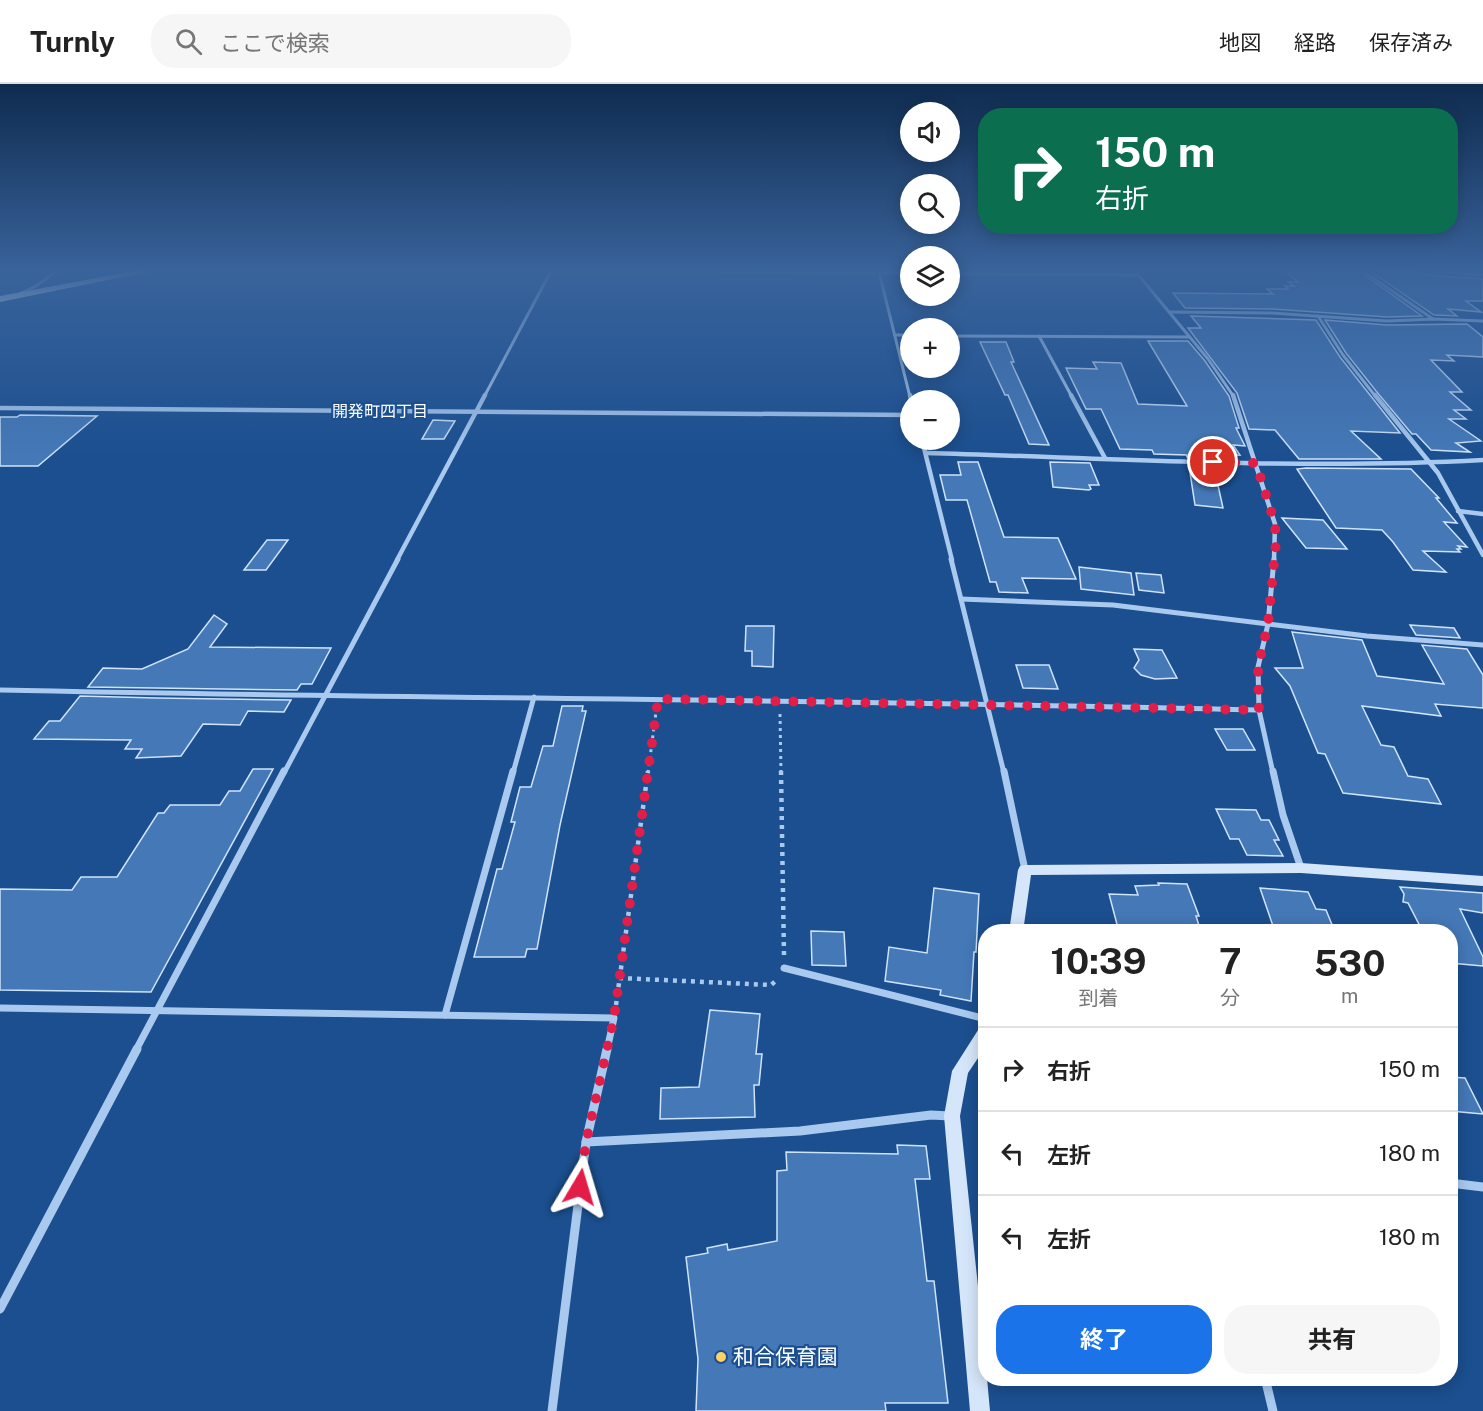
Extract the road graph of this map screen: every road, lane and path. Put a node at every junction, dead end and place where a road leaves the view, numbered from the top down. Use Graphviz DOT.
graph roads {
  1 [pos="518,333"];
  2 [pos="1186,333"];
  3 [pos="1327,333"];
  4 [pos="896,335"];
  5 [pos="900,335"];
  6 [pos="960,336"];
  7 [pos="1039,336"];
  8 [pos="1189,337"];
  9 [pos="909,390"];
  10 [pos="0,408"];
  11 [pos="476,411"];
  12 [pos="900,415"];
  13 [pos="925,450"];
  14 [pos="926,453"];
  15 [pos="1105,458"];
  16 [pos="1483,460"];
  17 [pos="1256,463"];
  18 [pos="1431,464"];
  19 [pos="1458,511"];
  20 [pos="1483,514"];
  21 [pos="1483,555"];
  22 [pos="961,599"];
  23 [pos="1268,624"];
  24 [pos="1483,645"];
  25 [pos="0,690"];
  26 [pos="325,697"];
  27 [pos="534,697"];
  28 [pos="658,699"];
  29 [pos="780,701"];
  30 [pos="987,703"];
  31 [pos="1259,710"];
  32 [pos="1301,868"];
  33 [pos="1025,870"];
  34 [pos="1483,881"];
  35 [pos="1017,924"];
  36 [pos="784,968"];
  37 [pos="619,978"];
  38 [pos="0,1008"];
  39 [pos="157,1010"];
  40 [pos="445,1015"];
  41 [pos="978,1016"];
  42 [pos="614,1018"];
  43 [pos="978,1044"];
  44 [pos="952,1116"];
  45 [pos="586,1142"];
  46 [pos="1458,1184"];
  47 [pos="1483,1186"];
  48 [pos="0,1310"];
  49 [pos="1267,1386"];
  50 [pos="552,1411"];
  51 [pos="980,1411"];
  52 [pos="1273,1411"];
  1 -- 11 [label="street"];
  2 -- 8 [label="street"];
  3 -- 18 [label="street"];
  4 -- 5 [label="street"];
  4 -- 9 [label="street"];
  6 -- 7 [label="street"];
  7 -- 8 [label="street"];
  7 -- 15 [label="street"];
  8 -- 17 [label="street"];
  10 -- 11 [label="street"];
  11 -- 12 [label="street"];
  11 -- 26 [label="street"];
  13 -- 14 [label="street"];
  14 -- 15 [label="street"];
  14 -- 22 [label="street"];
  15 -- 17 [label="street"];
  16 -- 18 [label="street"];
  17 -- 18 [label="street"];
  17 -- 23 [label="street"];
  18 -- 19 [label="street"];
  19 -- 20 [label="street"];
  19 -- 21 [label="street"];
  22 -- 23 [label="street"];
  22 -- 30 [label="street"];
  23 -- 24 [label="street"];
  23 -- 31 [label="street"];
  25 -- 26 [label="street"];
  26 -- 27 [label="street"];
  26 -- 39 [label="street"];
  27 -- 28 [label="street"];
  27 -- 40 [label="street"];
  28 -- 29 [label="street"];
  28 -- 37 [label="path"];
  29 -- 30 [label="street"];
  29 -- 36 [label="path"];
  30 -- 31 [label="street"];
  30 -- 33 [label="street"];
  31 -- 32 [label="street"];
  32 -- 33 [label="street"];
  32 -- 34 [label="street"];
  33 -- 35 [label="street"];
  36 -- 37 [label="path"];
  36 -- 41 [label="street"];
  37 -- 42 [label="path"];
  38 -- 39 [label="street"];
  39 -- 40 [label="street"];
  39 -- 48 [label="street"];
  40 -- 42 [label="street"];
  42 -- 45 [label="street"];
  43 -- 44 [label="street"];
  44 -- 45 [label="street"];
  44 -- 51 [label="street"];
  45 -- 50 [label="street"];
  46 -- 47 [label="street"];
  49 -- 52 [label="street"];
}
